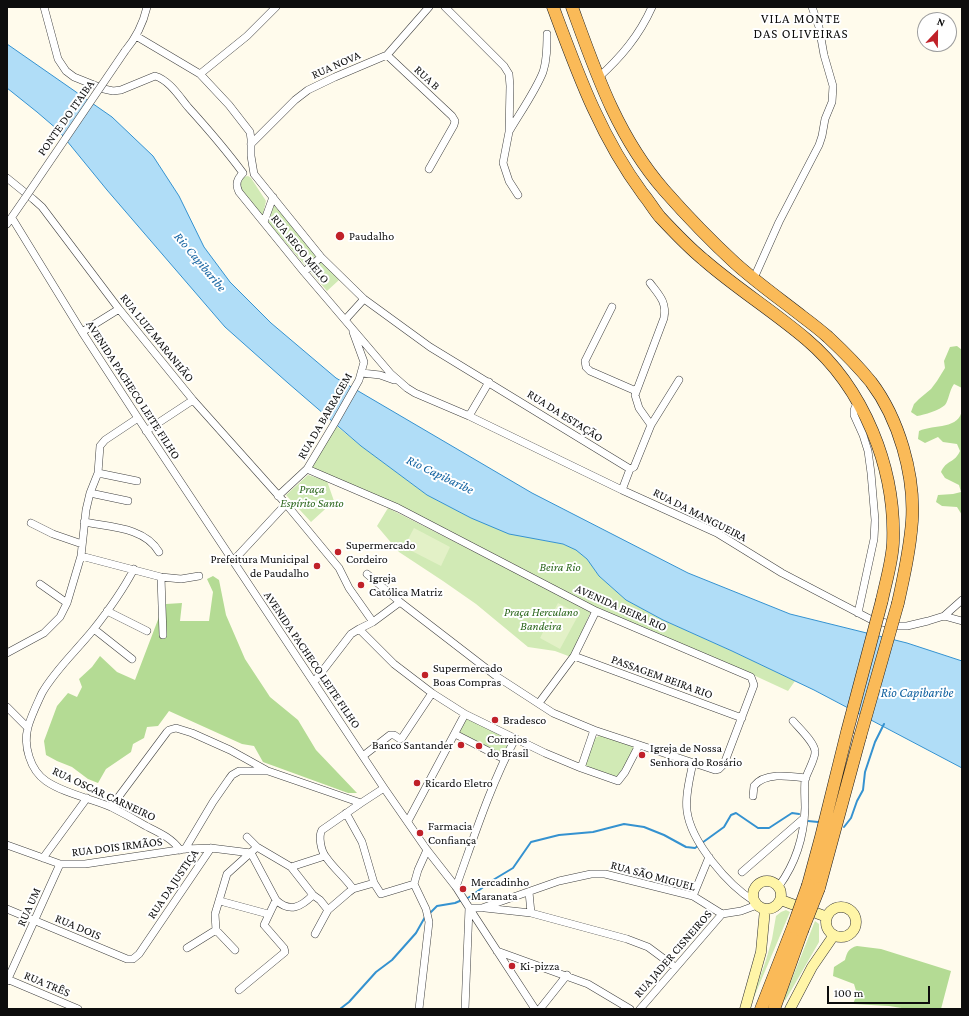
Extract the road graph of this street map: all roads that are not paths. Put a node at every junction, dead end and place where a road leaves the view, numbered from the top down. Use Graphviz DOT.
graph roads {
  1 [pos="44,7"];
  2 [pos="147,7"];
  3 [pos="276,7"];
  4 [pos="429,7"];
  5 [pos="445,7"];
  6 [pos="553,7"];
  7 [pos="572,7"];
  8 [pos="652,7"];
  9 [pos="812,7"];
  10 [pos="547,34"];
  11 [pos="136,36"];
  12 [pos="387,55"];
  13 [pos="200,74"];
  14 [pos="598,78"];
  15 [pos="509,132"];
  16 [pos="252,144"];
  17 [pos="429,169"];
  18 [pos="243,173"];
  19 [pos="254,174"];
  20 [pos="7,178"];
  21 [pos="518,195"];
  22 [pos="273,197"];
  23 [pos="12,218"];
  24 [pos="264,222"];
  25 [pos="7,224"];
  26 [pos="321,257"];
  27 [pos="304,272"];
  28 [pos="754,278"];
  29 [pos="650,283"];
  30 [pos="364,299"];
  31 [pos="612,306"];
  32 [pos="119,310"];
  33 [pos="345,320"];
  34 [pos="351,326"];
  35 [pos="82,332"];
  36 [pos="360,377"];
  37 [pos="679,380"];
  38 [pos="400,382"];
  39 [pos="489,382"];
  40 [pos="636,391"];
  41 [pos="193,400"];
  42 [pos="858,401"];
  43 [pos="469,416"];
  44 [pos="138,418"];
  45 [pos="651,425"];
  46 [pos="146,430"];
  47 [pos="307,469"];
  48 [pos="630,469"];
  49 [pos="98,473"];
  50 [pos="137,481"];
  51 [pos="622,490"];
  52 [pos="90,493"];
  53 [pos="278,496"];
  54 [pos="128,501"];
  55 [pos="286,504"];
  56 [pos="84,522"];
  57 [pos="31,523"];
  58 [pos="82,544"];
  59 [pos="160,552"];
  60 [pos="81,556"];
  61 [pos="233,561"];
  62 [pos="134,569"];
  63 [pos="367,574"];
  64 [pos="199,576"];
  65 [pos="161,577"];
  66 [pos="40,584"];
  67 [pos="962,600"];
  68 [pos="400,602"];
  69 [pos="67,603"];
  70 [pos="107,611"];
  71 [pos="596,611"];
  72 [pos="858,613"];
  73 [pos="944,616"];
  74 [pos="962,621"];
  75 [pos="373,622"];
  76 [pos="94,629"];
  77 [pos="359,629"];
  78 [pos="147,631"];
  79 [pos="162,635"];
  80 [pos="7,653"];
  81 [pos="574,656"];
  82 [pos="132,659"];
  83 [pos="314,682"];
  84 [pos="432,693"];
  85 [pos="538,703"];
  86 [pos="7,707"];
  87 [pos="465,714"];
  88 [pos="742,718"];
  89 [pos="793,721"];
  90 [pos="27,727"];
  91 [pos="594,730"];
  92 [pos="455,734"];
  93 [pos="515,739"];
  94 [pos="639,745"];
  95 [pos="363,756"];
  96 [pos="504,759"];
  97 [pos="693,762"];
  98 [pos="581,768"];
  99 [pos="268,771"];
  100 [pos="806,778"];
  101 [pos="384,788"];
  102 [pos="753,796"];
  103 [pos="87,798"];
  104 [pos="361,803"];
  105 [pos="111,808"];
  106 [pos="346,813"];
  107 [pos="803,819"];
  108 [pos="408,821"];
  109 [pos="247,837"];
  110 [pos="7,845"];
  111 [pos="256,847"];
  112 [pos="211,848"];
  113 [pos="182,850"];
  114 [pos="427,850"];
  115 [pos="251,854"];
  116 [pos="325,856"];
  117 [pos="709,857"];
  118 [pos="43,858"];
  119 [pos="60,864"];
  120 [pos="291,867"];
  121 [pos="742,872"];
  122 [pos="374,883"];
  123 [pos="414,884"];
  124 [pos="779,886"];
  125 [pos="813,886"];
  126 [pos="456,887"];
  127 [pos="353,889"];
  128 [pos="529,892"];
  129 [pos="313,895"];
  130 [pos="692,896"];
  131 [pos="276,900"];
  132 [pos="781,900"];
  133 [pos="220,901"];
  134 [pos="466,902"];
  135 [pos="759,905"];
  136 [pos="482,908"];
  137 [pos="7,909"];
  138 [pos="328,910"];
  139 [pos="531,913"];
  140 [pos="268,914"];
  141 [pos="722,914"];
  142 [pos="827,917"];
  143 [pos="35,921"];
  144 [pos="797,929"];
  145 [pos="216,930"];
  146 [pos="315,934"];
  147 [pos="834,935"];
  148 [pos="187,948"];
  149 [pos="235,950"];
  150 [pos="498,951"];
  151 [pos="139,954"];
  152 [pos="675,968"];
  153 [pos="567,975"];
  154 [pos="7,980"];
  155 [pos="239,990"];
  156 [pos="78,1009"];
  157 [pos="419,1009"];
  158 [pos="465,1009"];
  159 [pos="535,1009"];
  160 [pos="540,1009"];
  161 [pos="630,1009"];
  162 [pos="640,1009"];
  163 [pos="745,1009"];
  164 [pos="761,1009"];
  165 [pos="774,1009"];
  166 [pos="790,1009"];
  1 -- 18 [label="street"];
  2 -- 11 [label="street, PONTE DO ITAIBA"];
  3 -- 13 [label="street"];
  4 -- 12 [label="street, RUA NOVA"];
  5 -- 15 [label="street"];
  6 -- 42 [label="highway"];
  7 -- 14 [label="highway"];
  8 -- 14 [label="street"];
  9 -- 28 [label="street"];
  10 -- 15 [label="street"];
  11 -- 13 [label="street"];
  11 -- 23 [label="street, PONTE DO ITAIBA, bridge"];
  12 -- 16 [label="street, RUA NOVA"];
  12 -- 17 [label="street, RUA B"];
  13 -- 16 [label="street"];
  14 -- 28 [label="highway"];
  15 -- 21 [label="street"];
  16 -- 19 [label="street"];
  18 -- 19 [label="street"];
  18 -- 24 [label="street, RUA REGO MELO"];
  19 -- 22 [label="street, RUA DA ESTAÇÃO"];
  20 -- 32 [label="street, RUA LUIZ MARANHÃO"];
  22 -- 24 [label="street"];
  22 -- 26 [label="street, RUA DA ESTAÇÃO"];
  23 -- 25 [label="street, PONTE DO ITAIBA"];
  23 -- 35 [label="street, AVENIDA PACHECO LEITE FILHO"];
  24 -- 27 [label="street, RUA REGO MELO"];
  26 -- 27 [label="street"];
  26 -- 30 [label="street, RUA DA ESTAÇÃO"];
  27 -- 33 [label="street, RUA REGO MELO"];
  28 -- 125 [label="highway, bridge"];
  29 -- 40 [label="street"];
  30 -- 33 [label="street"];
  30 -- 39 [label="street, RUA DA ESTAÇÃO"];
  31 -- 40 [label="street"];
  32 -- 35 [label="street"];
  32 -- 41 [label="street, RUA LUIZ MARANHÃO"];
  33 -- 34 [label="street, RUA REGO MELO"];
  34 -- 36 [label="street, RUA DA BARRAGEM"];
  34 -- 38 [label="street, RUA REGO MELO"];
  35 -- 44 [label="street, AVENIDA PACHECO LEITE FILHO"];
  36 -- 38 [label="street, RUA DA BARRAGEM"];
  36 -- 47 [label="street, RUA DA BARRAGEM"];
  37 -- 45 [label="street"];
  38 -- 43 [label="street, RUA DA MANGUEIRA"];
  39 -- 43 [label="street"];
  39 -- 48 [label="street, RUA DA ESTAÇÃO"];
  40 -- 45 [label="street"];
  41 -- 46 [label="street"];
  41 -- 53 [label="street, RUA LUIZ MARANHÃO"];
  42 -- 72 [label="street"];
  42 -- 125 [label="highway, bridge"];
  43 -- 51 [label="street, RUA DA MANGUEIRA"];
  44 -- 46 [label="street, AVENIDA PACHECO LEITE FILHO"];
  44 -- 49 [label="street"];
  45 -- 48 [label="street"];
  46 -- 61 [label="street, AVENIDA PACHECO LEITE FILHO"];
  47 -- 53 [label="street, RUA DA BARRAGEM"];
  47 -- 71 [label="street, AVENIDA BEIRA RIO"];
  48 -- 51 [label="street"];
  49 -- 50 [label="street"];
  49 -- 52 [label="street"];
  51 -- 72 [label="street, RUA DA MANGUEIRA"];
  52 -- 54 [label="street"];
  52 -- 56 [label="street"];
  53 -- 55 [label="street, RUA LUIZ MARANHÃO"];
  55 -- 61 [label="street"];
  55 -- 75 [label="street, RUA LUIZ MARANHÃO"];
  56 -- 58 [label="street"];
  56 -- 59 [label="street"];
  57 -- 58 [label="street"];
  58 -- 60 [label="street"];
  60 -- 62 [label="street"];
  60 -- 69 [label="street"];
  61 -- 83 [label="street, AVENIDA PACHECO LEITE FILHO"];
  62 -- 65 [label="street"];
  62 -- 70 [label="street, RUA OSCAR CARNEIRO"];
  63 -- 68 [label="street"];
  64 -- 65 [label="street"];
  65 -- 79 [label="street"];
  66 -- 69 [label="street"];
  67 -- 73 [label="street"];
  68 -- 75 [label="street"];
  68 -- 85 [label="street"];
  69 -- 80 [label="street"];
  70 -- 76 [label="street, RUA OSCAR CARNEIRO"];
  70 -- 78 [label="street"];
  71 -- 81 [label="street"];
  71 -- 88 [label="street, AVENIDA BEIRA RIO"];
  72 -- 73 [label="street, RUA DA MANGUEIRA"];
  73 -- 74 [label="street"];
  75 -- 77 [label="street"];
  76 -- 82 [label="street"];
  76 -- 90 [label="street, RUA OSCAR CARNEIRO"];
  77 -- 83 [label="street"];
  77 -- 84 [label="street"];
  81 -- 85 [label="street"];
  81 -- 88 [label="street, PASSAGEM BEIRA RIO"];
  83 -- 95 [label="street, AVENIDA PACHECO LEITE FILHO"];
  84 -- 87 [label="street"];
  84 -- 95 [label="street"];
  85 -- 91 [label="street"];
  86 -- 90 [label="street"];
  87 -- 92 [label="street"];
  87 -- 93 [label="street"];
  88 -- 97 [label="street, AVENIDA BEIRA RIO"];
  89 -- 100 [label="street"];
  90 -- 103 [label="street, RUA OSCAR CARNEIRO"];
  91 -- 94 [label="street"];
  91 -- 98 [label="street"];
  92 -- 96 [label="street"];
  92 -- 108 [label="street"];
  93 -- 96 [label="street"];
  93 -- 98 [label="street"];
  94 -- 97 [label="street"];
  94 -- 98 [label="street"];
  95 -- 101 [label="street, AVENIDA PACHECO LEITE FILHO"];
  96 -- 126 [label="street"];
  97 -- 117 [label="street"];
  99 -- 104 [label="street"];
  99 -- 105 [label="street"];
  99 -- 113 [label="street"];
  100 -- 102 [label="street"];
  100 -- 107 [label="street"];
  101 -- 104 [label="street"];
  101 -- 108 [label="street, AVENIDA PACHECO LEITE FILHO"];
  103 -- 105 [label="street, RUA OSCAR CARNEIRO"];
  103 -- 118 [label="street"];
  104 -- 106 [label="street"];
  105 -- 113 [label="street, RUA OSCAR CARNEIRO"];
  106 -- 116 [label="street"];
  106 -- 122 [label="street"];
  107 -- 121 [label="street"];
  107 -- 124 [label="street"];
  108 -- 114 [label="street, AVENIDA PACHECO LEITE FILHO"];
  109 -- 111 [label="street"];
  110 -- 118 [label="street, RUA DOIS IRMÃOS"];
  111 -- 115 [label="street"];
  111 -- 120 [label="street"];
  112 -- 113 [label="street, RUA DA JUSTIÇA"];
  112 -- 115 [label="street"];
  112 -- 151 [label="street, RUA DA JUSTIÇA"];
  113 -- 119 [label="street, RUA DOIS IRMÃOS"];
  114 -- 123 [label="street"];
  114 -- 126 [label="street, AVENIDA PACHECO LEITE FILHO"];
  115 -- 131 [label="street"];
  115 -- 133 [label="street"];
  116 -- 120 [label="street"];
  116 -- 127 [label="street"];
  117 -- 130 [label="street"];
  117 -- 135 [label="street"];
  118 -- 119 [label="street, RUA DOIS IRMÃOS"];
  119 -- 143 [label="street, RUA UM"];
  120 -- 129 [label="street"];
  122 -- 123 [label="street"];
  122 -- 127 [label="street"];
  123 -- 157 [label="street"];
  124 -- 132 [label="main road"];
  124 -- 135 [label="main road"];
  125 -- 144 [label="highway, bridge"];
  126 -- 134 [label="street, AVENIDA PACHECO LEITE FILHO"];
  127 -- 138 [label="street"];
  128 -- 130 [label="street, RUA SÃO MIGUEL"];
  128 -- 136 [label="street, RUA SÃO MIGUEL"];
  128 -- 139 [label="street"];
  129 -- 131 [label="street"];
  129 -- 138 [label="street"];
  130 -- 141 [label="street, RUA SÃO MIGUEL"];
  131 -- 140 [label="street"];
  132 -- 135 [label="main road"];
  132 -- 142 [label="main road"];
  133 -- 140 [label="street"];
  133 -- 145 [label="street"];
  134 -- 136 [label="street, RUA SÃO MIGUEL"];
  134 -- 150 [label="street, AVENIDA PACHECO LEITE FILHO"];
  134 -- 158 [label="street"];
  135 -- 141 [label="street"];
  135 -- 163 [label="main road"];
  136 -- 139 [label="street"];
  137 -- 143 [label="street, RUA DOIS"];
  138 -- 146 [label="street"];
  139 -- 152 [label="street"];
  140 -- 155 [label="street"];
  141 -- 152 [label="street, RUA JADER CISNEIROS"];
  142 -- 147 [label="main road"];
  142 -- 147 [label="main road"];
  143 -- 151 [label="street, RUA DOIS"];
  143 -- 154 [label="street, RUA UM"];
  144 -- 164 [label="highway"];
  144 -- 165 [label="highway"];
  145 -- 148 [label="street"];
  145 -- 149 [label="street"];
  147 -- 166 [label="main road"];
  150 -- 153 [label="street"];
  150 -- 159 [label="street, AVENIDA PACHECO LEITE FILHO"];
  152 -- 162 [label="street, RUA JADER CISNEIROS"];
  153 -- 160 [label="street"];
  153 -- 161 [label="street"];
  154 -- 156 [label="street, RUA TRÊS"];
}
